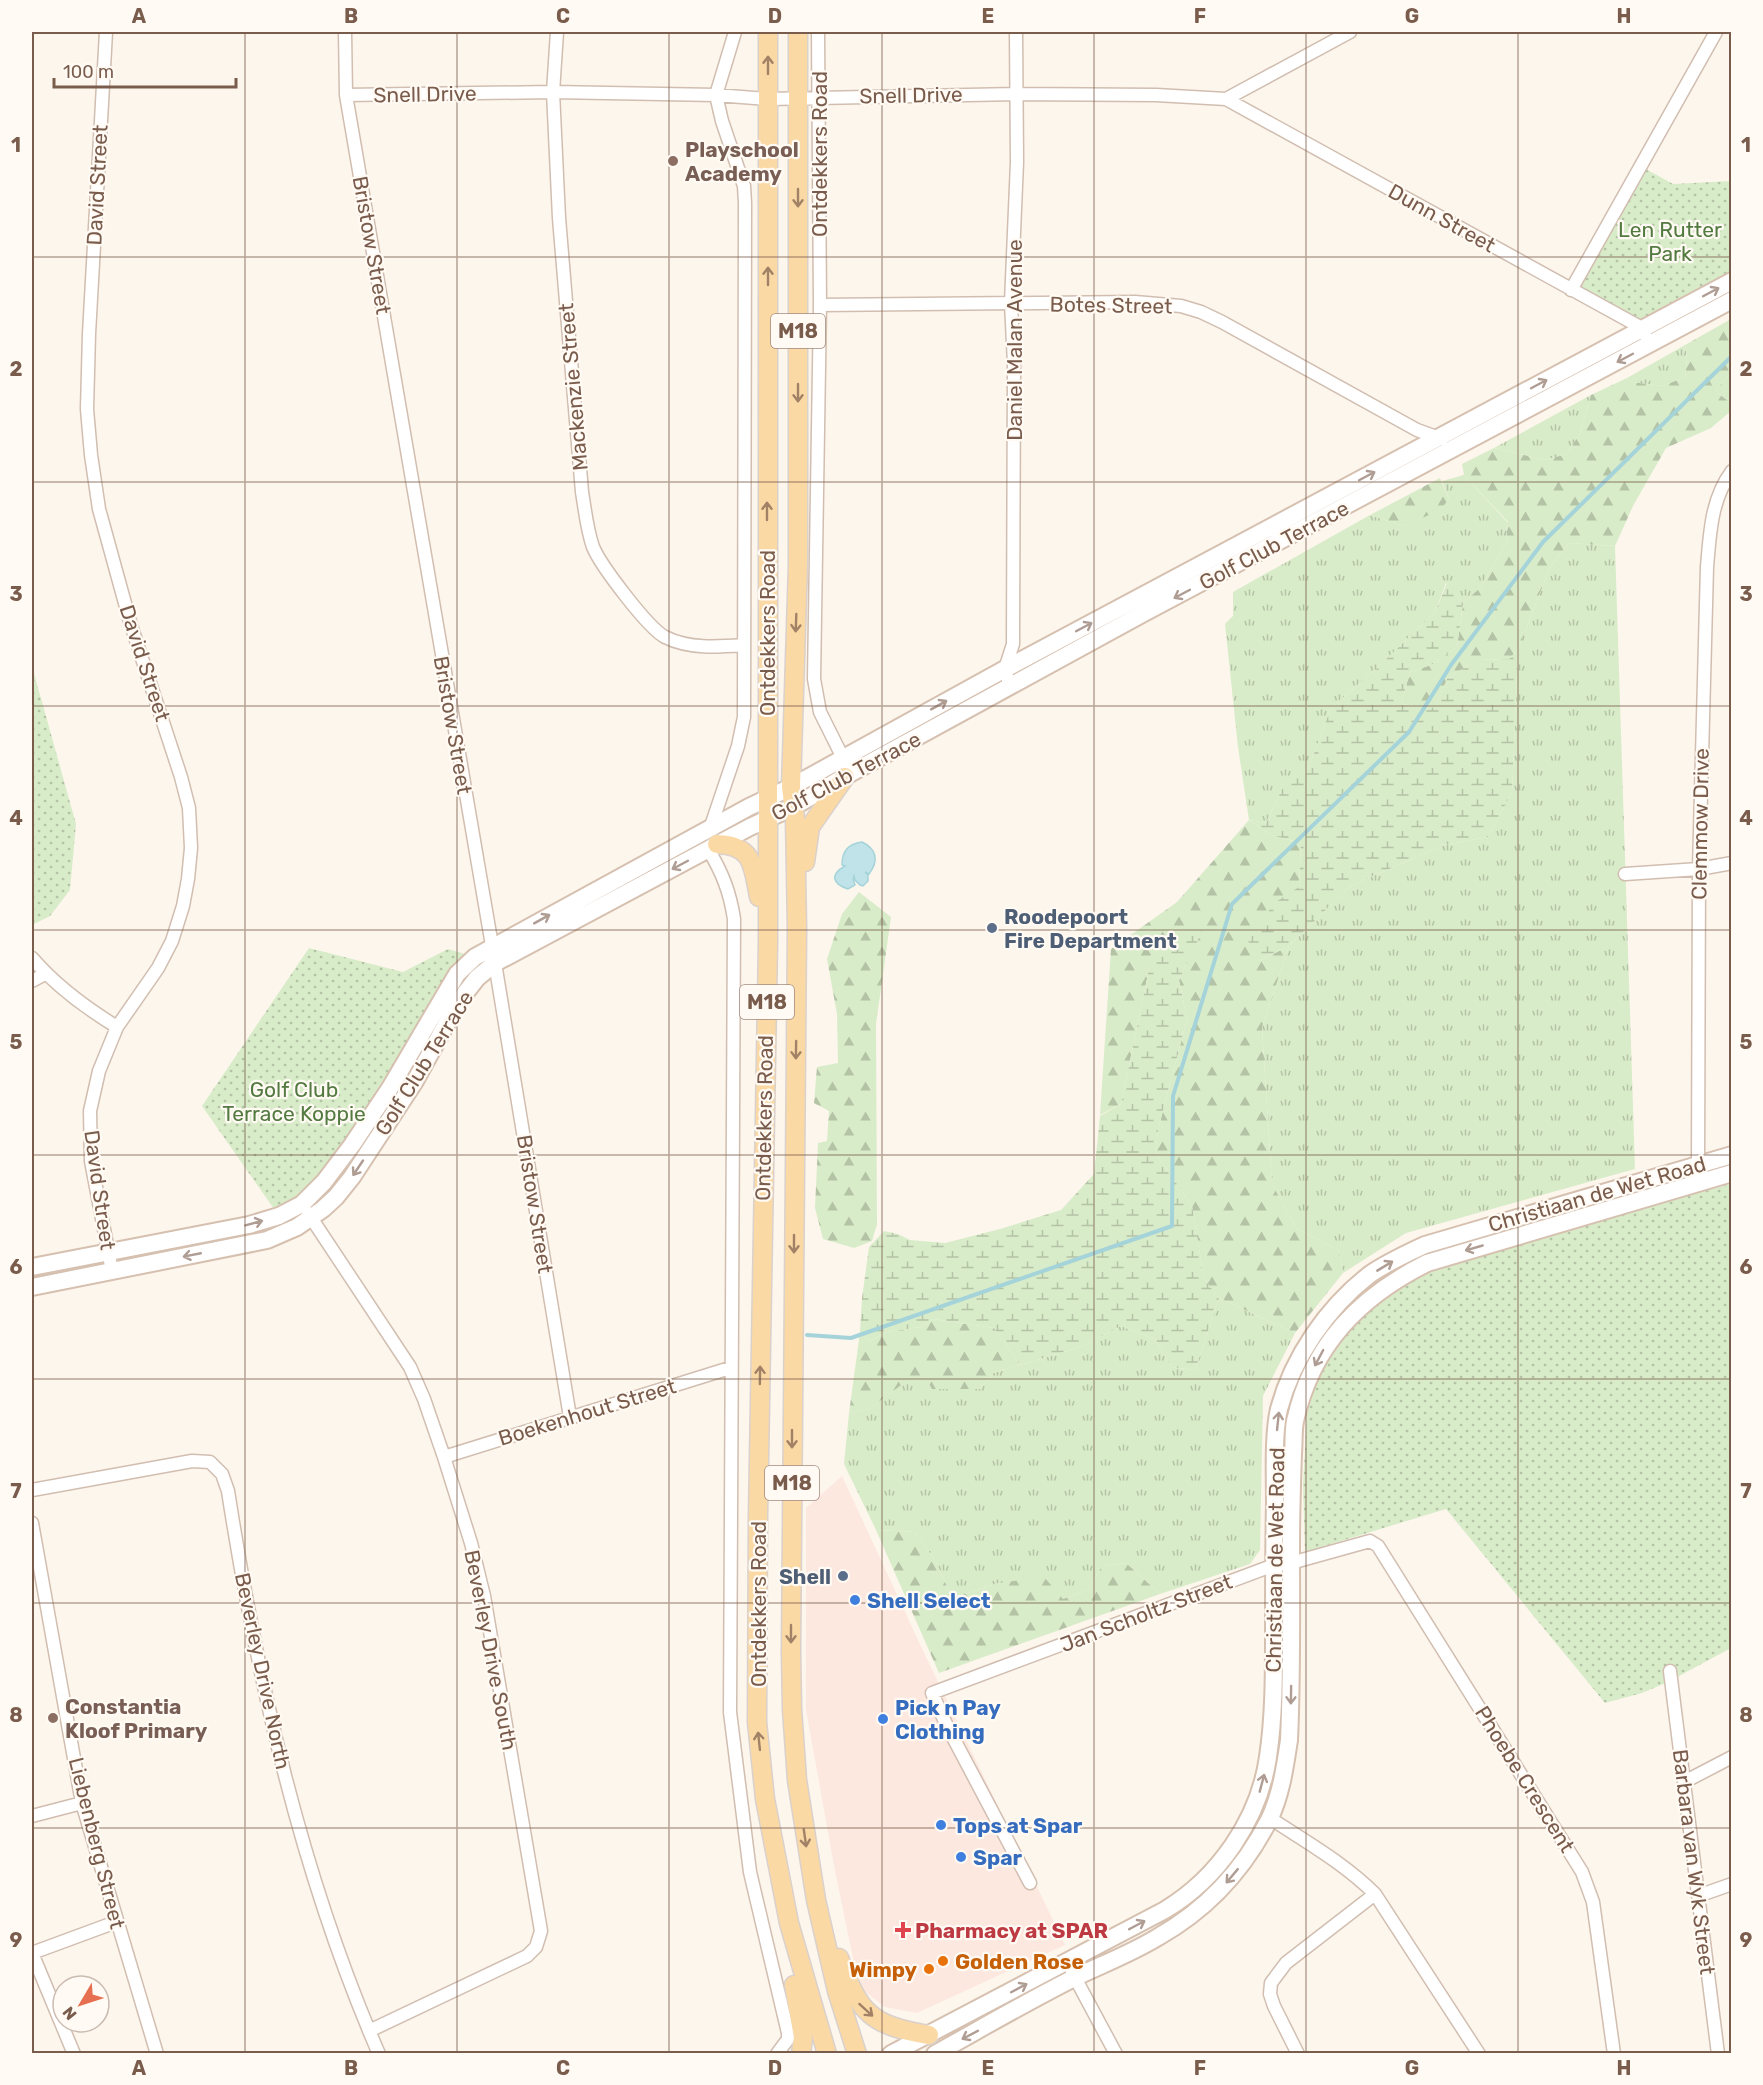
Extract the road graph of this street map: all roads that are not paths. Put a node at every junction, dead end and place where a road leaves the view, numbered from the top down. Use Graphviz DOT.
graph roads {
  1 [pos="106,32"];
  2 [pos="345,32"];
  3 [pos="557,32"];
  4 [pos="735,32"];
  5 [pos="768,32"];
  6 [pos="798,32"];
  7 [pos="818,32"];
  8 [pos="1016,32"];
  9 [pos="1350,32"];
  10 [pos="1716,32"];
  11 [pos="553,92"];
  12 [pos="1017,94"];
  13 [pos="346,95"];
  14 [pos="716,95"];
  15 [pos="820,97"];
  16 [pos="798,98"];
  17 [pos="768,99"];
  18 [pos="1226,99"];
  19 [pos="1731,281"];
  20 [pos="1571,290"];
  21 [pos="1731,300"];
  22 [pos="1011,303"];
  23 [pos="820,305"];
  24 [pos="1642,328"];
  25 [pos="1650,344"];
  26 [pos="1445,445"];
  27 [pos="1731,471"];
  28 [pos="743,645"];
  29 [pos="1012,660"];
  30 [pos="1025,679"];
  31 [pos="1010,687"];
  32 [pos="843,758"];
  33 [pos="848,775"];
  34 [pos="791,787"];
  35 [pos="767,799"];
  36 [pos="793,807"];
  37 [pos="768,818"];
  38 [pos="712,841"];
  39 [pos="1731,863"];
  40 [pos="1700,869"];
  41 [pos="1625,874"];
  42 [pos="797,928"];
  43 [pos="768,942"];
  44 [pos="493,955"];
  45 [pos="32,958"];
  46 [pos="45,974"];
  47 [pos="32,981"];
  48 [pos="117,1027"];
  49 [pos="1731,1155"];
  50 [pos="1731,1173"];
  51 [pos="1699,1174"];
  52 [pos="307,1211"];
  53 [pos="108,1252"];
  54 [pos="32,1267"];
  55 [pos="112,1271"];
  56 [pos="32,1287"];
  57 [pos="730,1368"];
  58 [pos="570,1417"];
  59 [pos="444,1457"];
  60 [pos="32,1490"];
  61 [pos="32,1523"];
  62 [pos="1362,1542"];
  63 [pos="1291,1563"];
  64 [pos="1274,1565"];
  65 [pos="1670,1671"];
  66 [pos="1731,1757"];
  67 [pos="1684,1782"];
  68 [pos="765,1799"];
  69 [pos="82,1803"];
  70 [pos="32,1816"];
  71 [pos="1269,1818"];
  72 [pos="1030,1883"];
  73 [pos="1731,1884"];
  74 [pos="1374,1894"];
  75 [pos="1698,1896"];
  76 [pos="816,1900"];
  77 [pos="116,1922"];
  78 [pos="32,1953"];
  79 [pos="1071,1970"];
  80 [pos="369,2031"];
  81 [pos="929,2035"];
  82 [pos="74,2054"];
  83 [pos="157,2054"];
  84 [pos="379,2054"];
  85 [pos="777,2054"];
  86 [pos="801,2054"];
  87 [pos="826,2054"];
  88 [pos="857,2054"];
  89 [pos="891,2054"];
  90 [pos="935,2054"];
  91 [pos="1116,2054"];
  92 [pos="1298,2054"];
  93 [pos="1479,2054"];
  94 [pos="1614,2054"];
  95 [pos="1718,2054"];
  1 -- 48 [label="street, David Street"];
  2 -- 13 [label="street, Bristow Street"];
  3 -- 11 [label="street, Mackenzie Street"];
  4 -- 14 [label="street"];
  17 -- 5 [label="main road, Ontdekkers Road / M18, one-way"];
  6 -- 16 [label="main road, Ontdekkers Road / M18"];
  7 -- 15 [label="street, Ontdekkers Road"];
  8 -- 12 [label="street, Daniel Malan Avenue"];
  9 -- 18 [label="street"];
  10 -- 20 [label="street"];
  11 -- 13 [label="street, Snell Drive"];
  11 -- 14 [label="street, Snell Drive"];
  11 -- 28 [label="street, Mackenzie Street"];
  12 -- 15 [label="street, Snell Drive"];
  12 -- 18 [label="street, Snell Drive"];
  12 -- 22 [label="street, Daniel Malan Avenue"];
  13 -- 44 [label="street, Bristow Street"];
  14 -- 17 [label="street, Snell Drive"];
  14 -- 28 [label="street, Ontdekkers Road"];
  15 -- 16 [label="street, Snell Drive"];
  15 -- 23 [label="street, Ontdekkers Road"];
  16 -- 17 [label="street, Snell Drive"];
  16 -- 34 [label="main road, Ontdekkers Road / M18, one-way"];
  35 -- 17 [label="main road, Ontdekkers Road / M18, one-way"];
  18 -- 20 [label="street, Dunn Street"];
  24 -- 19 [label="street, Golf Club Terrace, one-way"];
  20 -- 24 [label="street, Dunn Street"];
  21 -- 25 [label="street, Golf Club Terrace"];
  22 -- 23 [label="street, Botes Street"];
  22 -- 26 [label="street, Botes Street"];
  22 -- 29 [label="street, Daniel Malan Avenue"];
  23 -- 32 [label="street, Ontdekkers Road"];
  24 -- 25 [label="street"];
  26 -- 24 [label="street, Golf Club Terrace, one-way"];
  25 -- 26 [label="street, Golf Club Terrace, one-way"];
  29 -- 26 [label="street, Golf Club Terrace, one-way"];
  26 -- 30 [label="street, Golf Club Terrace, one-way"];
  27 -- 40 [label="street, Clemmow Drive"];
  28 -- 38 [label="street, Ontdekkers Road"];
  29 -- 30 [label="street, Daniel Malan Avenue"];
  29 -- 31 [label="street, Daniel Malan Avenue"];
  32 -- 29 [label="street, Golf Club Terrace, one-way"];
  30 -- 31 [label="street, Golf Club Terrace"];
  31 -- 33 [label="street, Golf Club Terrace"];
  32 -- 33 [label="street, Ontdekkers Road"];
  32 -- 34 [label="street, Golf Club Terrace"];
  33 -- 36 [label="street, Golf Club Terrace"];
  33 -- 42 [label="main road"];
  34 -- 35 [label="street, Golf Club Terrace"];
  34 -- 36 [label="main road, Ontdekkers Road / M18"];
  35 -- 37 [label="main road, Ontdekkers Road / M18"];
  35 -- 38 [label="street, Golf Club Terrace"];
  36 -- 37 [label="street, Golf Club Terrace"];
  36 -- 42 [label="main road, Ontdekkers Road / M18"];
  37 -- 38 [label="street, Golf Club Terrace"];
  37 -- 43 [label="main road, Ontdekkers Road / M18"];
  38 -- 43 [label="main road"];
  38 -- 44 [label="street, Golf Club Terrace"];
  38 -- 57 [label="street, Ontdekkers Road"];
  39 -- 40 [label="street"];
  40 -- 41 [label="street"];
  40 -- 51 [label="street, Clemmow Drive"];
  42 -- 76 [label="main road, Ontdekkers Road / M18, one-way"];
  68 -- 43 [label="main road, Ontdekkers Road / M18, one-way"];
  44 -- 52 [label="street, Golf Club Terrace"];
  44 -- 58 [label="street, Bristow Street"];
  45 -- 46 [label="street"];
  46 -- 47 [label="street"];
  46 -- 48 [label="street"];
  48 -- 53 [label="street, David Street"];
  49 -- 51 [label="street, Christiaan de Wet Road"];
  50 -- 51 [label="street, Christiaan de Wet Road"];
  51 -- 63 [label="street, Christiaan de Wet Road, one-way"];
  64 -- 51 [label="street, Christiaan de Wet Road, one-way"];
  53 -- 52 [label="street, Golf Club Terrace, one-way"];
  52 -- 55 [label="street, Golf Club Terrace, one-way"];
  52 -- 59 [label="street, Beverley Drive South"];
  53 -- 54 [label="street, Golf Club Terrace"];
  53 -- 55 [label="street, David Street"];
  55 -- 56 [label="street, Golf Club Terrace"];
  57 -- 58 [label="street, Boekenhout Street"];
  57 -- 85 [label="street, Ontdekkers Road"];
  58 -- 59 [label="street, Boekenhout Street"];
  59 -- 80 [label="street, Beverley Drive South"];
  60 -- 80 [label="street, Beverley Drive North"];
  61 -- 69 [label="street, Liebenberg Street"];
  62 -- 63 [label="street, Jan Scholtz Street"];
  62 -- 94 [label="street, Phoebe Crescent"];
  63 -- 64 [label="street, Jan Scholtz Street"];
  63 -- 71 [label="street, Christiaan de Wet Road, one-way"];
  64 -- 72 [label="street, Jan Scholtz Street"];
  79 -- 64 [label="street, Christiaan de Wet Road, one-way"];
  65 -- 67 [label="street, Barbara van Wyk Street"];
  66 -- 67 [label="street"];
  67 -- 75 [label="street, Barbara van Wyk Street"];
  68 -- 86 [label="main road"];
  68 -- 87 [label="main road, Ontdekkers Road / M18"];
  69 -- 70 [label="street"];
  69 -- 77 [label="street, Liebenberg Street"];
  71 -- 74 [label="street"];
  71 -- 79 [label="street, Christiaan de Wet Road, one-way"];
  73 -- 75 [label="street"];
  74 -- 92 [label="street"];
  74 -- 93 [label="street"];
  75 -- 95 [label="street, Barbara van Wyk Street"];
  76 -- 81 [label="main road, one-way"];
  76 -- 88 [label="main road, Ontdekkers Road / M18"];
  77 -- 78 [label="street"];
  77 -- 83 [label="street, Liebenberg Street"];
  78 -- 82 [label="street"];
  81 -- 79 [label="street, Christiaan de Wet Road, one-way"];
  79 -- 90 [label="street, Christiaan de Wet Road, one-way"];
  79 -- 91 [label="street"];
  80 -- 84 [label="street, Beverley Drive North"];
  81 -- 89 [label="street, Christiaan de Wet Road"];
}
